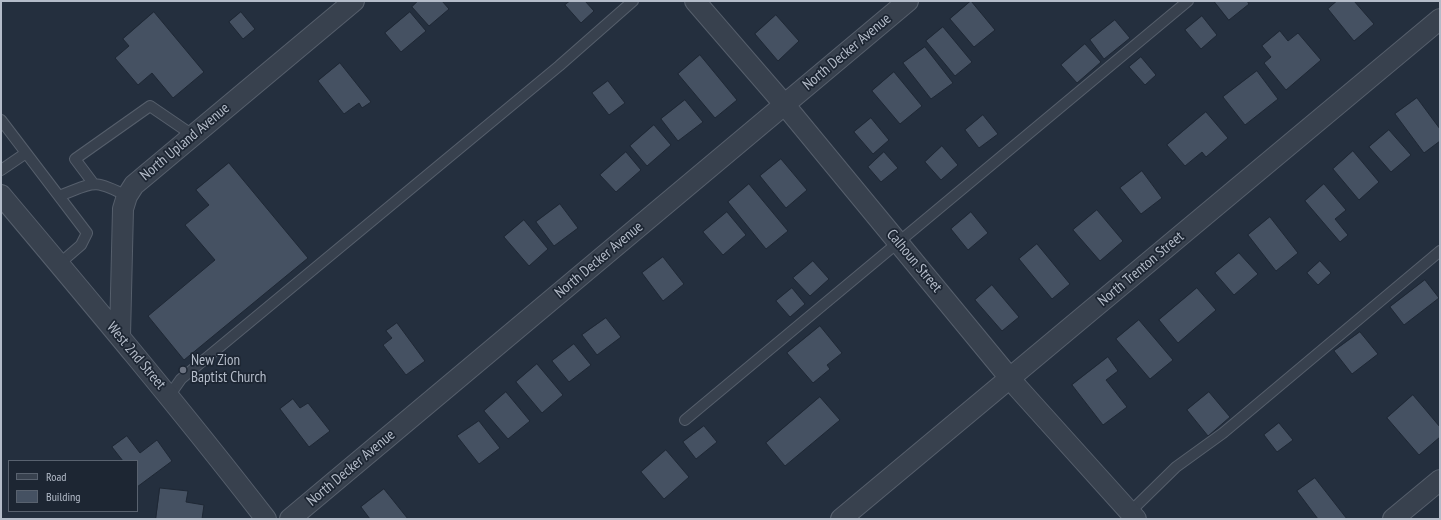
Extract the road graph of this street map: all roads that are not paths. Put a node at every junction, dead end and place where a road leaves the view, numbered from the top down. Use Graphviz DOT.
graph roads {
  1 [pos="354,1"];
  2 [pos="633,1"];
  3 [pos="695,1"];
  4 [pos="908,1"];
  5 [pos="1188,1"];
  6 [pos="1440,19"];
  7 [pos="784,104"];
  8 [pos="1,120"];
  9 [pos="194,136"];
  10 [pos="26,153"];
  11 [pos="1,170"];
  12 [pos="93,183"];
  13 [pos="1,195"];
  14 [pos="59,196"];
  15 [pos="127,196"];
  16 [pos="898,242"];
  17 [pos="1440,252"];
  18 [pos="59,264"];
  19 [pos="120,336"];
  20 [pos="1012,377"];
  21 [pos="169,396"];
  22 [pos="685,420"];
  23 [pos="1440,480"];
  24 [pos="1133,516"];
  25 [pos="266,519"];
  26 [pos="290,519"];
  27 [pos="842,519"];
  28 [pos="1393,519"];
  1 -- 9 [label="street, North Upland Avenue"];
  2 -- 21 [label="lane"];
  3 -- 7 [label="street, Calhoun Street"];
  4 -- 7 [label="street, North Decker Avenue"];
  5 -- 16 [label="lane"];
  6 -- 20 [label="street, North Trenton Street"];
  7 -- 16 [label="street, Calhoun Street"];
  7 -- 26 [label="street, North Decker Avenue"];
  8 -- 10 [label="lane"];
  9 -- 12 [label="lane"];
  9 -- 15 [label="street, North Upland Avenue"];
  10 -- 11 [label="lane"];
  10 -- 14 [label="lane"];
  12 -- 14 [label="lane"];
  12 -- 15 [label="lane"];
  13 -- 18 [label="street, West 2nd Street"];
  14 -- 18 [label="lane"];
  15 -- 19 [label="street, North Upland Avenue"];
  16 -- 20 [label="street, Calhoun Street"];
  16 -- 22 [label="lane"];
  17 -- 24 [label="lane"];
  18 -- 19 [label="street, West 2nd Street"];
  19 -- 21 [label="street, West 2nd Street"];
  20 -- 24 [label="street, Calhoun Street"];
  20 -- 27 [label="street, North Trenton Street"];
  21 -- 25 [label="street, West 2nd Street"];
  23 -- 28 [label="street"];
}
